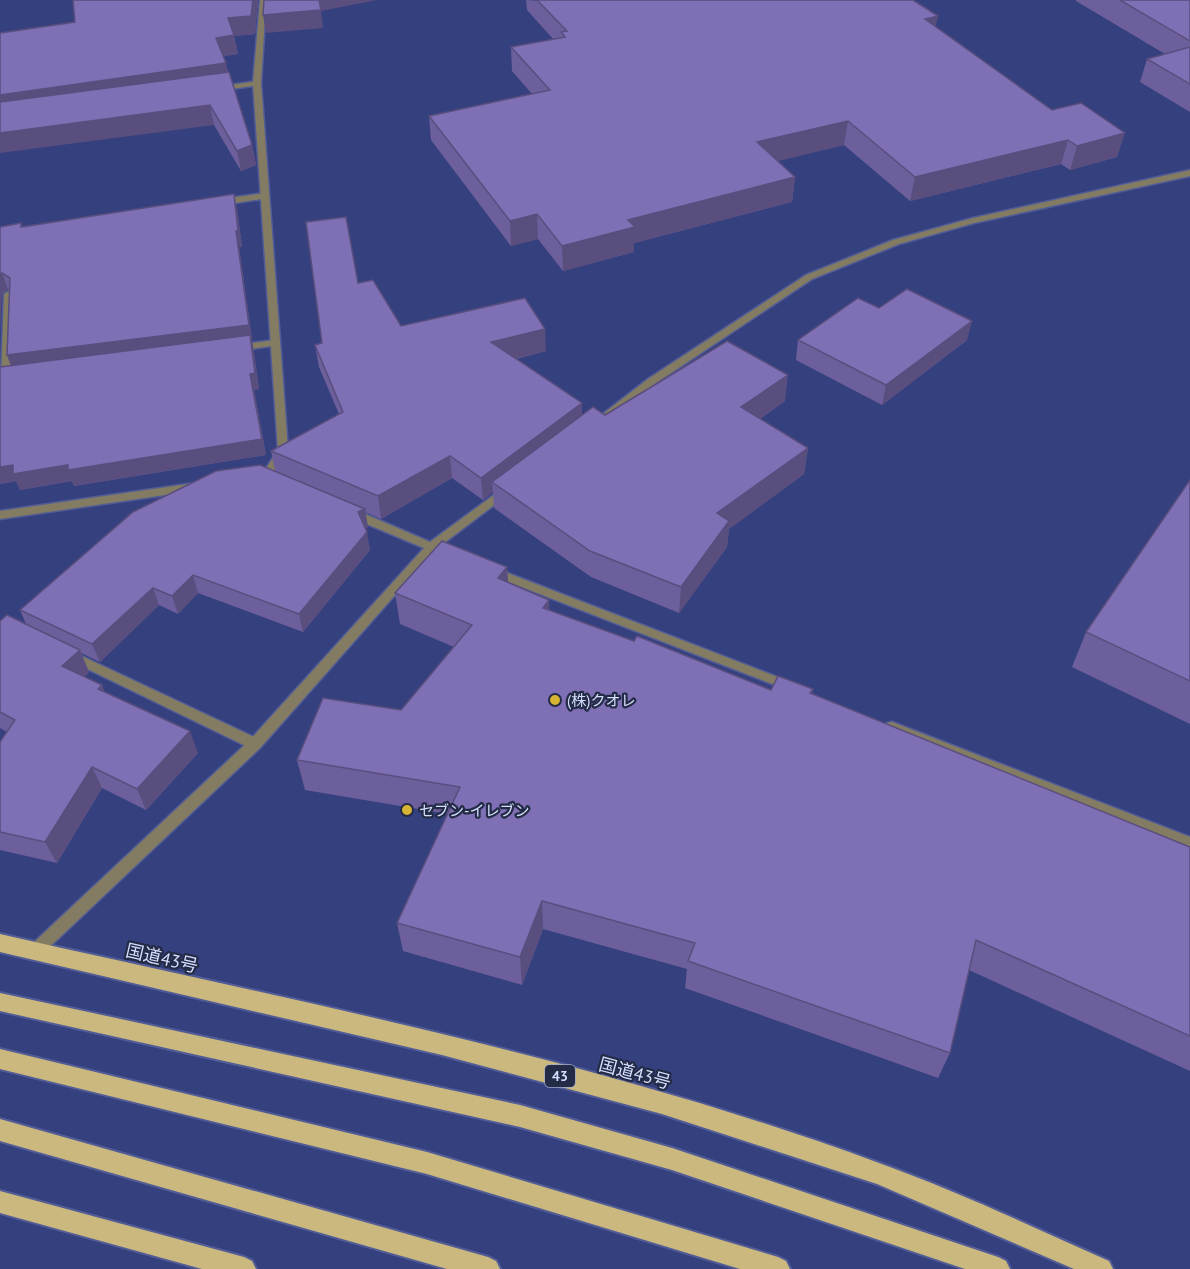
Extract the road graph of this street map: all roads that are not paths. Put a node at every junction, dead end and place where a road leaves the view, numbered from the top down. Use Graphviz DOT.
graph roads {
  1 [pos="263,0"];
  2 [pos="257,83"];
  3 [pos="211,90"];
  4 [pos="1190,173"];
  5 [pos="265,196"];
  6 [pos="207,204"];
  7 [pos="9,294"];
  8 [pos="275,343"];
  9 [pos="228,349"];
  10 [pos="18,377"];
  11 [pos="3,379"];
  12 [pos="587,430"];
  13 [pos="266,478"];
  14 [pos="211,484"];
  15 [pos="512,486"];
  16 [pos="343,509"];
  17 [pos="0,515"];
  18 [pos="431,547"];
  19 [pos="453,555"];
  20 [pos="476,564"];
  21 [pos="64,652"];
  22 [pos="799,690"];
  23 [pos="878,721"];
  24 [pos="255,744"];
  25 [pos="1190,843"];
  26 [pos="0,943"];
  27 [pos="35,951"];
  28 [pos="0,1002"];
  29 [pos="0,1059"];
  30 [pos="0,1130"];
  31 [pos="0,1202"];
  32 [pos="244,1269"];
  33 [pos="488,1269"];
  34 [pos="778,1269"];
  35 [pos="998,1269"];
  36 [pos="1101,1269"];
  1 -- 2 [label="street"];
  2 -- 3 [label="street"];
  2 -- 5 [label="street"];
  4 -- 12 [label="street"];
  5 -- 6 [label="street"];
  5 -- 8 [label="street"];
  7 -- 11 [label="street"];
  8 -- 9 [label="street"];
  8 -- 13 [label="street"];
  10 -- 11 [label="street"];
  14 -- 17 [label="street"];
  15 -- 18 [label="street"];
  16 -- 18 [label="street"];
  18 -- 19 [label="street"];
  18 -- 24 [label="street"];
  20 -- 22 [label="street"];
  21 -- 24 [label="street"];
  23 -- 25 [label="street"];
  24 -- 27 [label="street"];
  26 -- 27 [label="highway, 国道43号 / 43"];
  27 -- 36 [label="highway, 国道43号 / 43"];
  28 -- 35 [label="highway"];
  29 -- 34 [label="highway"];
  30 -- 33 [label="highway"];
  31 -- 32 [label="highway"];
}
